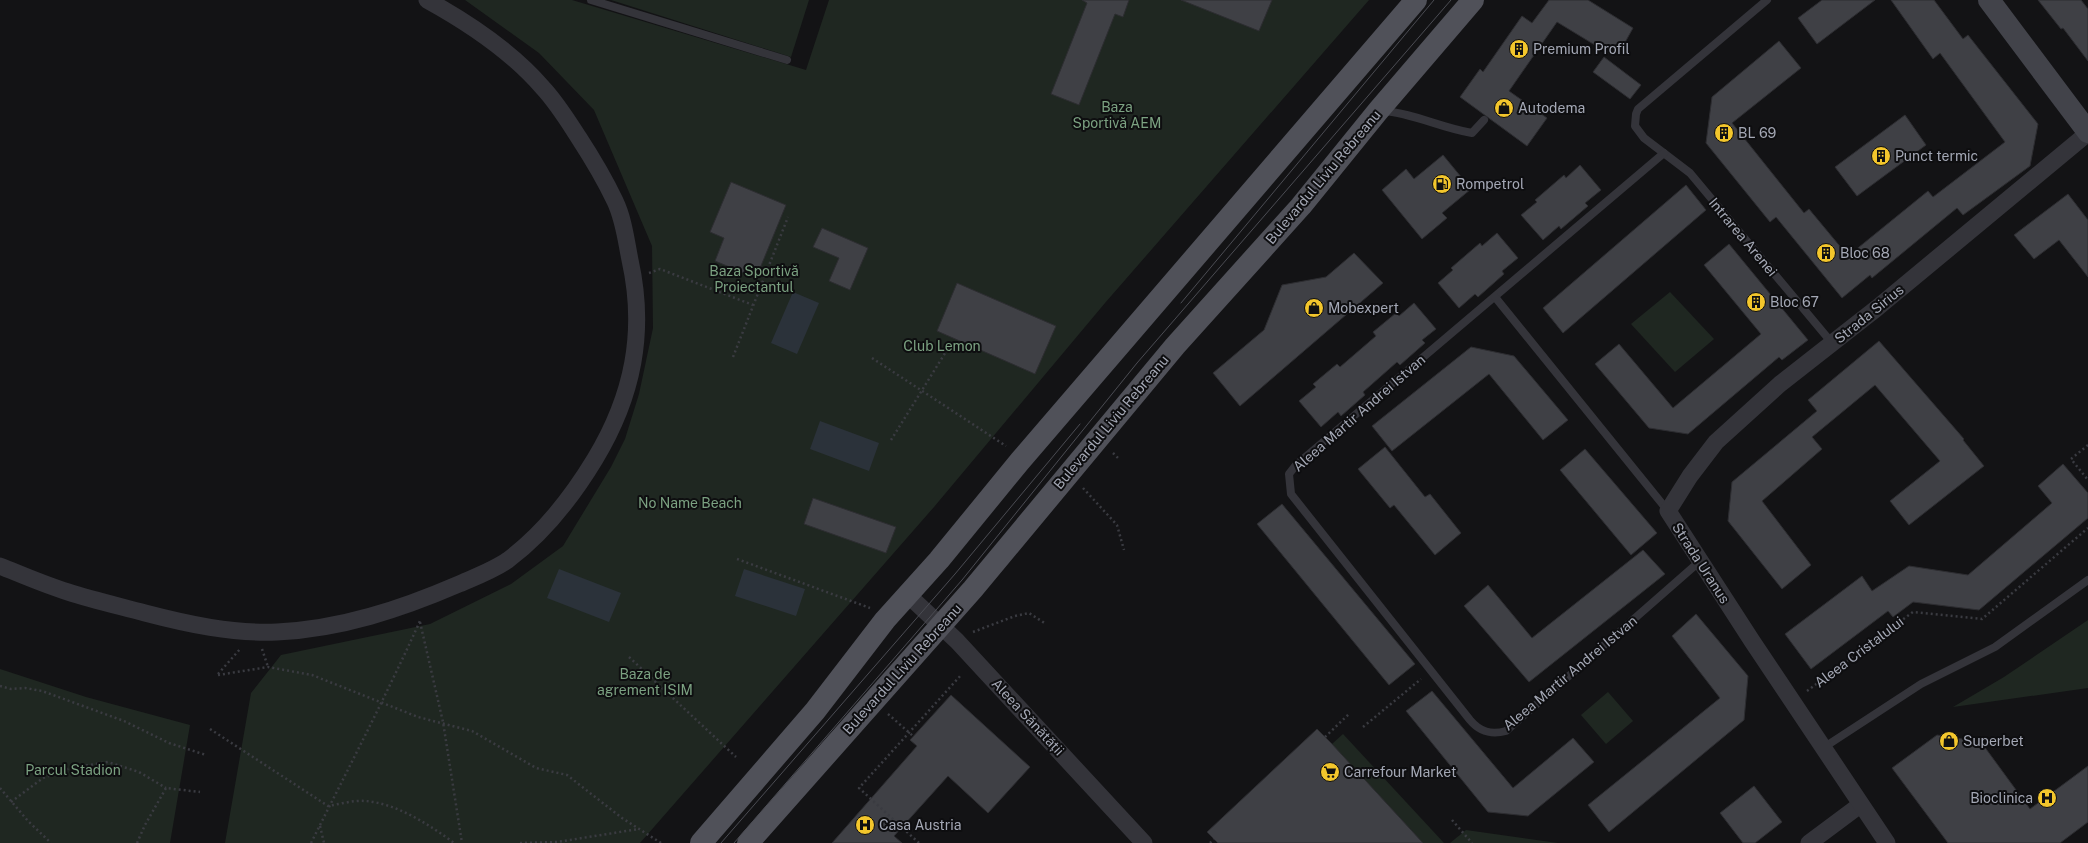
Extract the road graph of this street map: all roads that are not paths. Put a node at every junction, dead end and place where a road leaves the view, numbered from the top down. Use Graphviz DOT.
graph roads {
  1 [pos="427,0"];
  2 [pos="591,0"];
  3 [pos="1416,0"];
  4 [pos="1473,0"];
  5 [pos="1767,0"];
  6 [pos="1989,0"];
  7 [pos="787,60"];
  8 [pos="1378,111"];
  9 [pos="1484,120"];
  10 [pos="2088,132"];
  11 [pos="1664,153"];
  12 [pos="1495,297"];
  13 [pos="1832,343"];
  14 [pos="1668,511"];
  15 [pos="1699,562"];
  16 [pos="0,566"];
  17 [pos="2088,580"];
  18 [pos="908,595"];
  19 [pos="941,626"];
  20 [pos="1823,748"];
  21 [pos="1860,805"];
  22 [pos="701,843"];
  23 [pos="748,843"];
  24 [pos="1144,843"];
  25 [pos="1809,843"];
  26 [pos="1887,843"];
  1 -- 16 [label="street"];
  2 -- 7 [label="lane"];
  3 -- 18 [label="main road"];
  4 -- 8 [label="main road, Bulevardul Liviu Rebreanu"];
  5 -- 11 [label="lane"];
  6 -- 10 [label="street"];
  8 -- 9 [label="lane"];
  8 -- 19 [label="main road, Bulevardul Liviu Rebreanu"];
  10 -- 13 [label="street, Strada Sirius"];
  11 -- 12 [label="lane, Aleea Martir Andrei Istvan"];
  11 -- 13 [label="lane, Intrarea Arenei"];
  12 -- 14 [label="lane, Strada Uranus"];
  12 -- 15 [label="lane, Aleea Martir Andrei Istvan"];
  13 -- 14 [label="street, Strada Sirius"];
  14 -- 15 [label="street, Strada Uranus"];
  15 -- 20 [label="street, Strada Uranus"];
  17 -- 20 [label="lane"];
  18 -- 19 [label="street, Aleea Sănătății"];
  18 -- 22 [label="main road"];
  19 -- 23 [label="main road, Bulevardul Liviu Rebreanu"];
  19 -- 24 [label="street, Aleea Sănătății"];
  20 -- 21 [label="street, Strada Uranus"];
  21 -- 25 [label="street"];
  21 -- 26 [label="street, Strada Uranus"];
}
